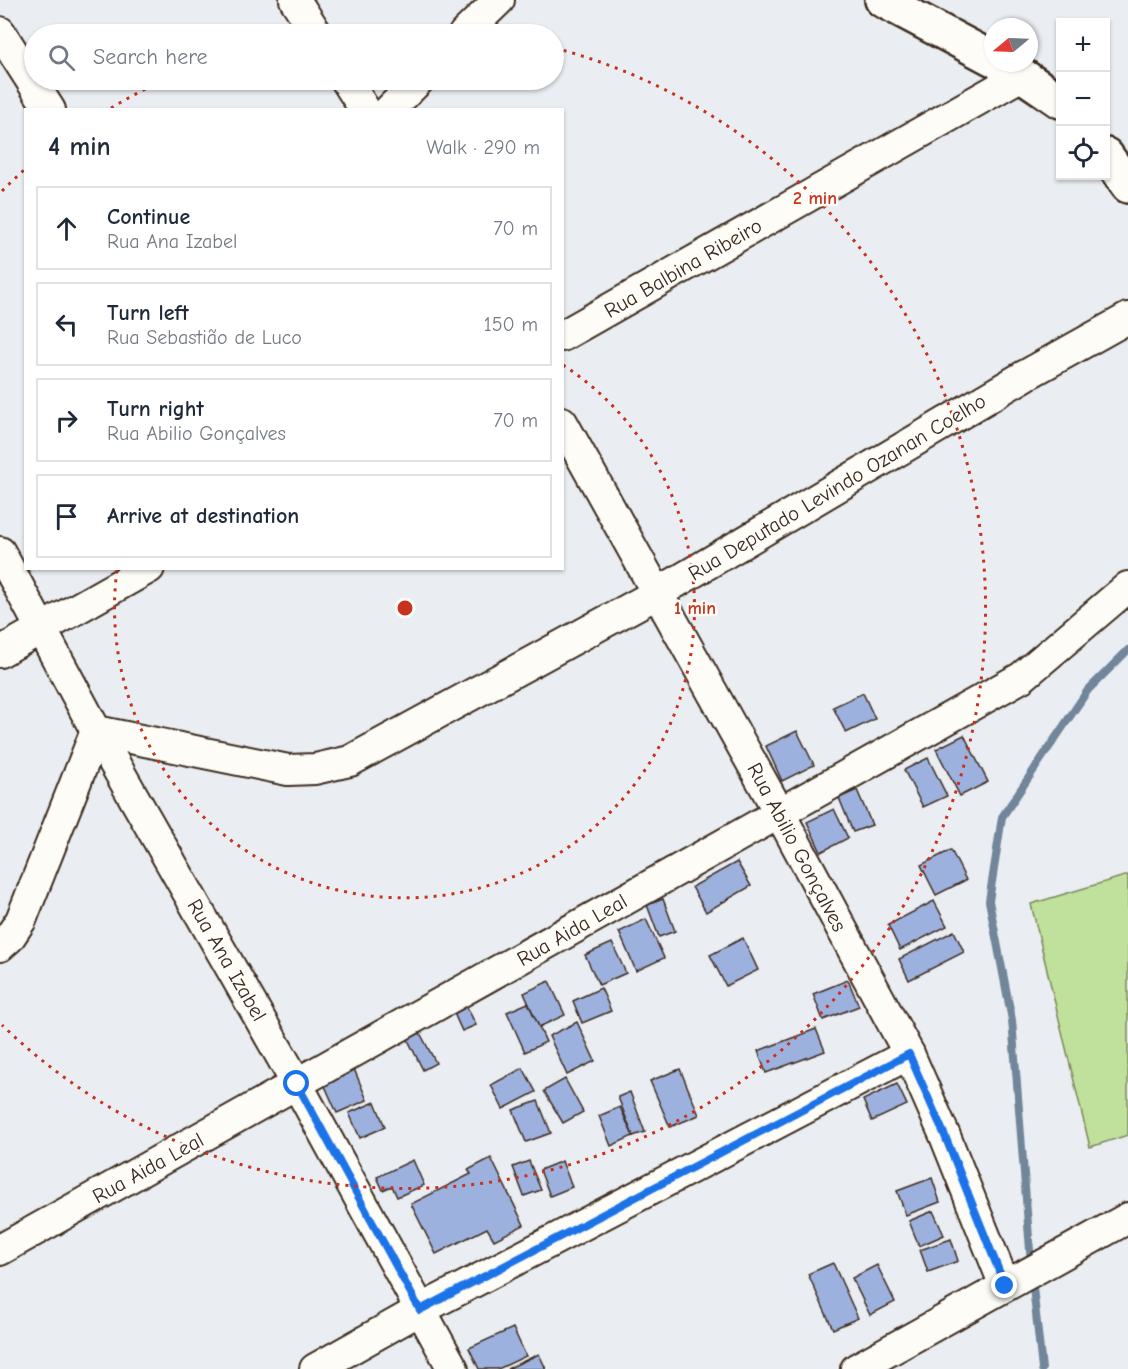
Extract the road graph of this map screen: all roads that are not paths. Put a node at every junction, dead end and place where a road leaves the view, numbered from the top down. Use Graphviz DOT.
graph roads {
  1 [pos="295,0"];
  2 [pos="499,0"];
  3 [pos="892,3"];
  4 [pos="311,24"];
  5 [pos="474,24"];
  6 [pos="2,40"];
  7 [pos="984,54"];
  8 [pos="24,72"];
  9 [pos="1006,72"];
  10 [pos="1016,72"];
  11 [pos="36,90"];
  12 [pos="352,90"];
  13 [pos="409,90"];
  14 [pos="1056,97"];
  15 [pos="49,108"];
  16 [pos="364,108"];
  17 [pos="391,108"];
  18 [pos="1110,161"];
  19 [pos="1128,186"];
  20 [pos="1128,318"];
  21 [pos="564,335"];
  22 [pos="564,426"];
  23 [pos="0,552"];
  24 [pos="145,570"];
  25 [pos="1128,587"];
  26 [pos="658,593"];
  27 [pos="42,629"];
  28 [pos="0,652"];
  29 [pos="96,731"];
  30 [pos="779,812"];
  31 [pos="0,946"];
  32 [pos="909,1054"];
  33 [pos="297,1084"];
  34 [pos="1128,1218"];
  35 [pos="0,1250"];
  36 [pos="1009,1284"];
  37 [pos="420,1310"];
  38 [pos="315,1369"];
  39 [pos="453,1369"];
  40 [pos="856,1369"];
  1 -- 4 [label="street"];
  2 -- 5 [label="street"];
  3 -- 7 [label="main road"];
  6 -- 8 [label="street"];
  9 -- 21 [label="street, Rua Balbina Ribeiro"];
  10 -- 14 [label="main road"];
  11 -- 15 [label="street"];
  12 -- 16 [label="street"];
  13 -- 17 [label="street"];
  18 -- 19 [label="main road"];
  20 -- 26 [label="street, Rua Deputado Levindo Ozanan Coelho"];
  22 -- 26 [label="street, Rua Abilio Gonçalves"];
  23 -- 27 [label="street, Rua Ana Izabel"];
  24 -- 27 [label="street"];
  25 -- 30 [label="street, Rua Aida Leal"];
  26 -- 29 [label="street, Rua Deputado Levindo Ozanan Coelho"];
  26 -- 30 [label="street, Rua Abilio Gonçalves"];
  27 -- 28 [label="street"];
  27 -- 29 [label="street, Rua Ana Izabel"];
  29 -- 31 [label="street"];
  29 -- 33 [label="street, Rua Ana Izabel"];
  30 -- 32 [label="street, Rua Abilio Gonçalves"];
  30 -- 33 [label="street, Rua Aida Leal"];
  32 -- 36 [label="street, Rua Abilio Gonçalves"];
  32 -- 37 [label="street"];
  33 -- 35 [label="street, Rua Aida Leal"];
  33 -- 37 [label="street, Rua Ana Izabel"];
  34 -- 36 [label="street"];
  36 -- 40 [label="street"];
  37 -- 38 [label="street"];
  37 -- 39 [label="street, Rua Ana Izabel"];
}
